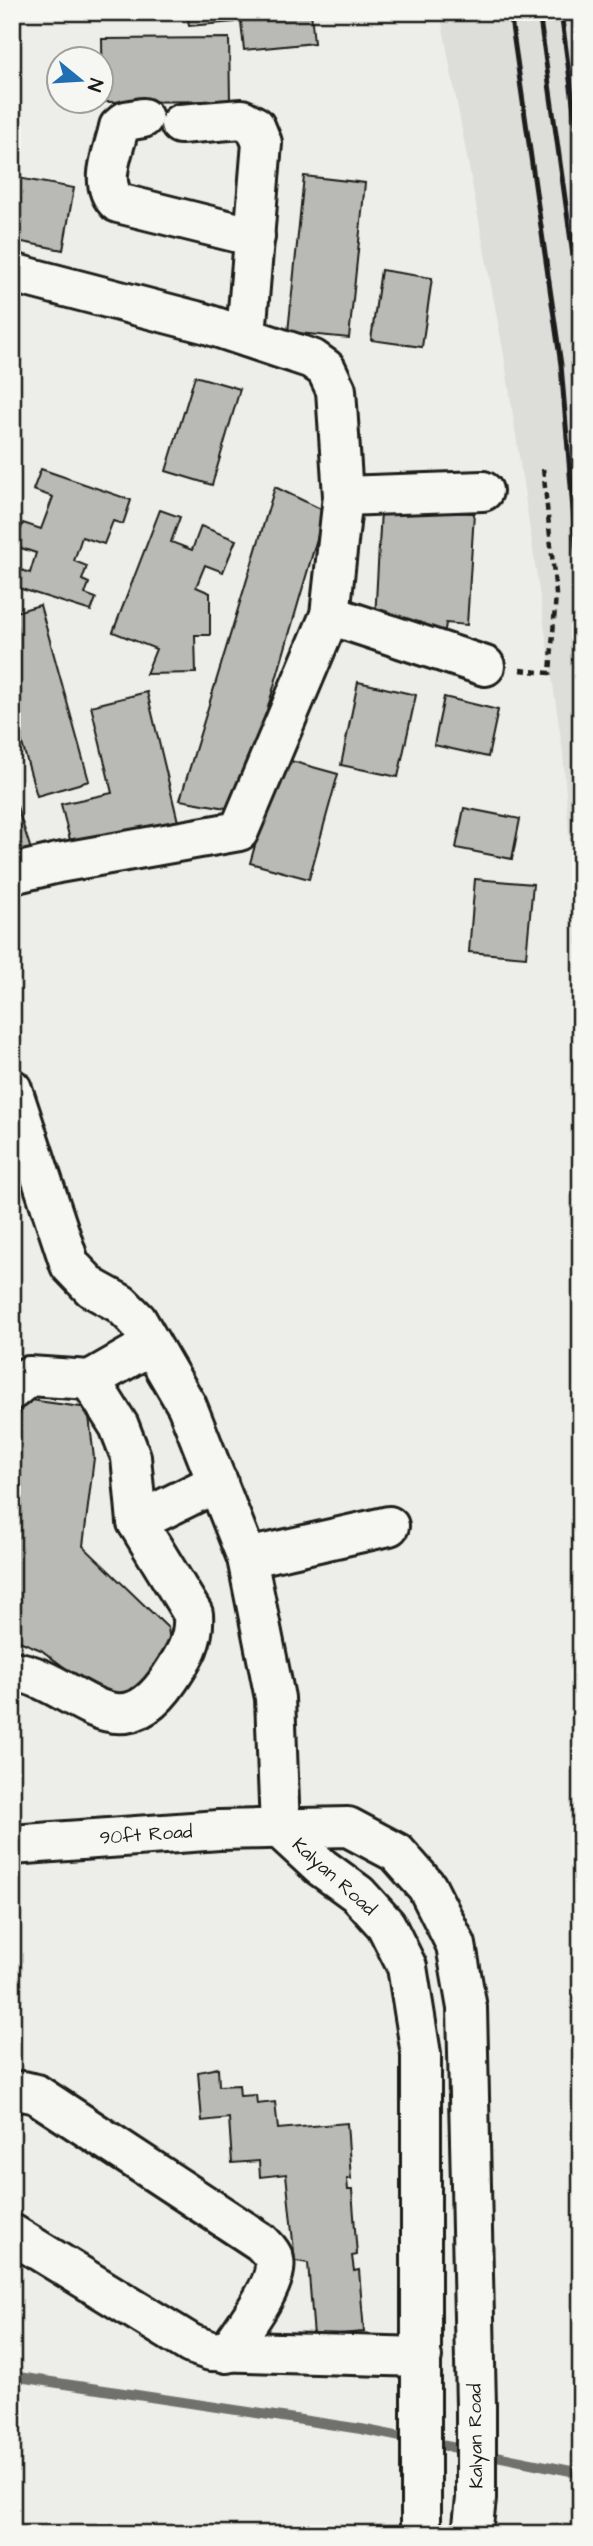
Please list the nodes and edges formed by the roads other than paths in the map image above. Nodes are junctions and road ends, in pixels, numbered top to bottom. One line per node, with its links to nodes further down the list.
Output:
1 (143, 118): 3 (street)
2 (180, 124): 3 (street)
3 (255, 237): 5 (street)
4 (12, 273): 5 (street)
5 (246, 335): 7 (street)
6 (484, 491): 7 (street)
7 (343, 496): 8 (street)
8 (330, 615): 9 (street); 10 (street)
9 (485, 666)
10 (12, 874)
11 (14, 1094): 12 (street)
12 (152, 1345): 13 (street); 15 (street)
13 (90, 1380): 14 (street); 16 (street)
14 (12, 1390)
15 (218, 1482): 16 (street); 18 (street)
16 (137, 1522): 19 (street)
17 (389, 1526): 18 (street)
18 (247, 1558): 20 (street)
19 (12, 1671)
20 (280, 1829): 21 (street, 90ft Road); 22 (street, Kalyan Road); 23 (street, Kalyan Road)
21 (12, 1845)
22 (456, 1945): 23 (street); 28 (street, Kalyan Road)
23 (407, 1967): 27 (street, Kalyan Road)
24 (12, 2093): 26 (street)
25 (12, 2234): 26 (street)
26 (227, 2353): 27 (street)
27 (422, 2374): 29 (street, Kalyan Road)
28 (474, 2516)
29 (421, 2526)

